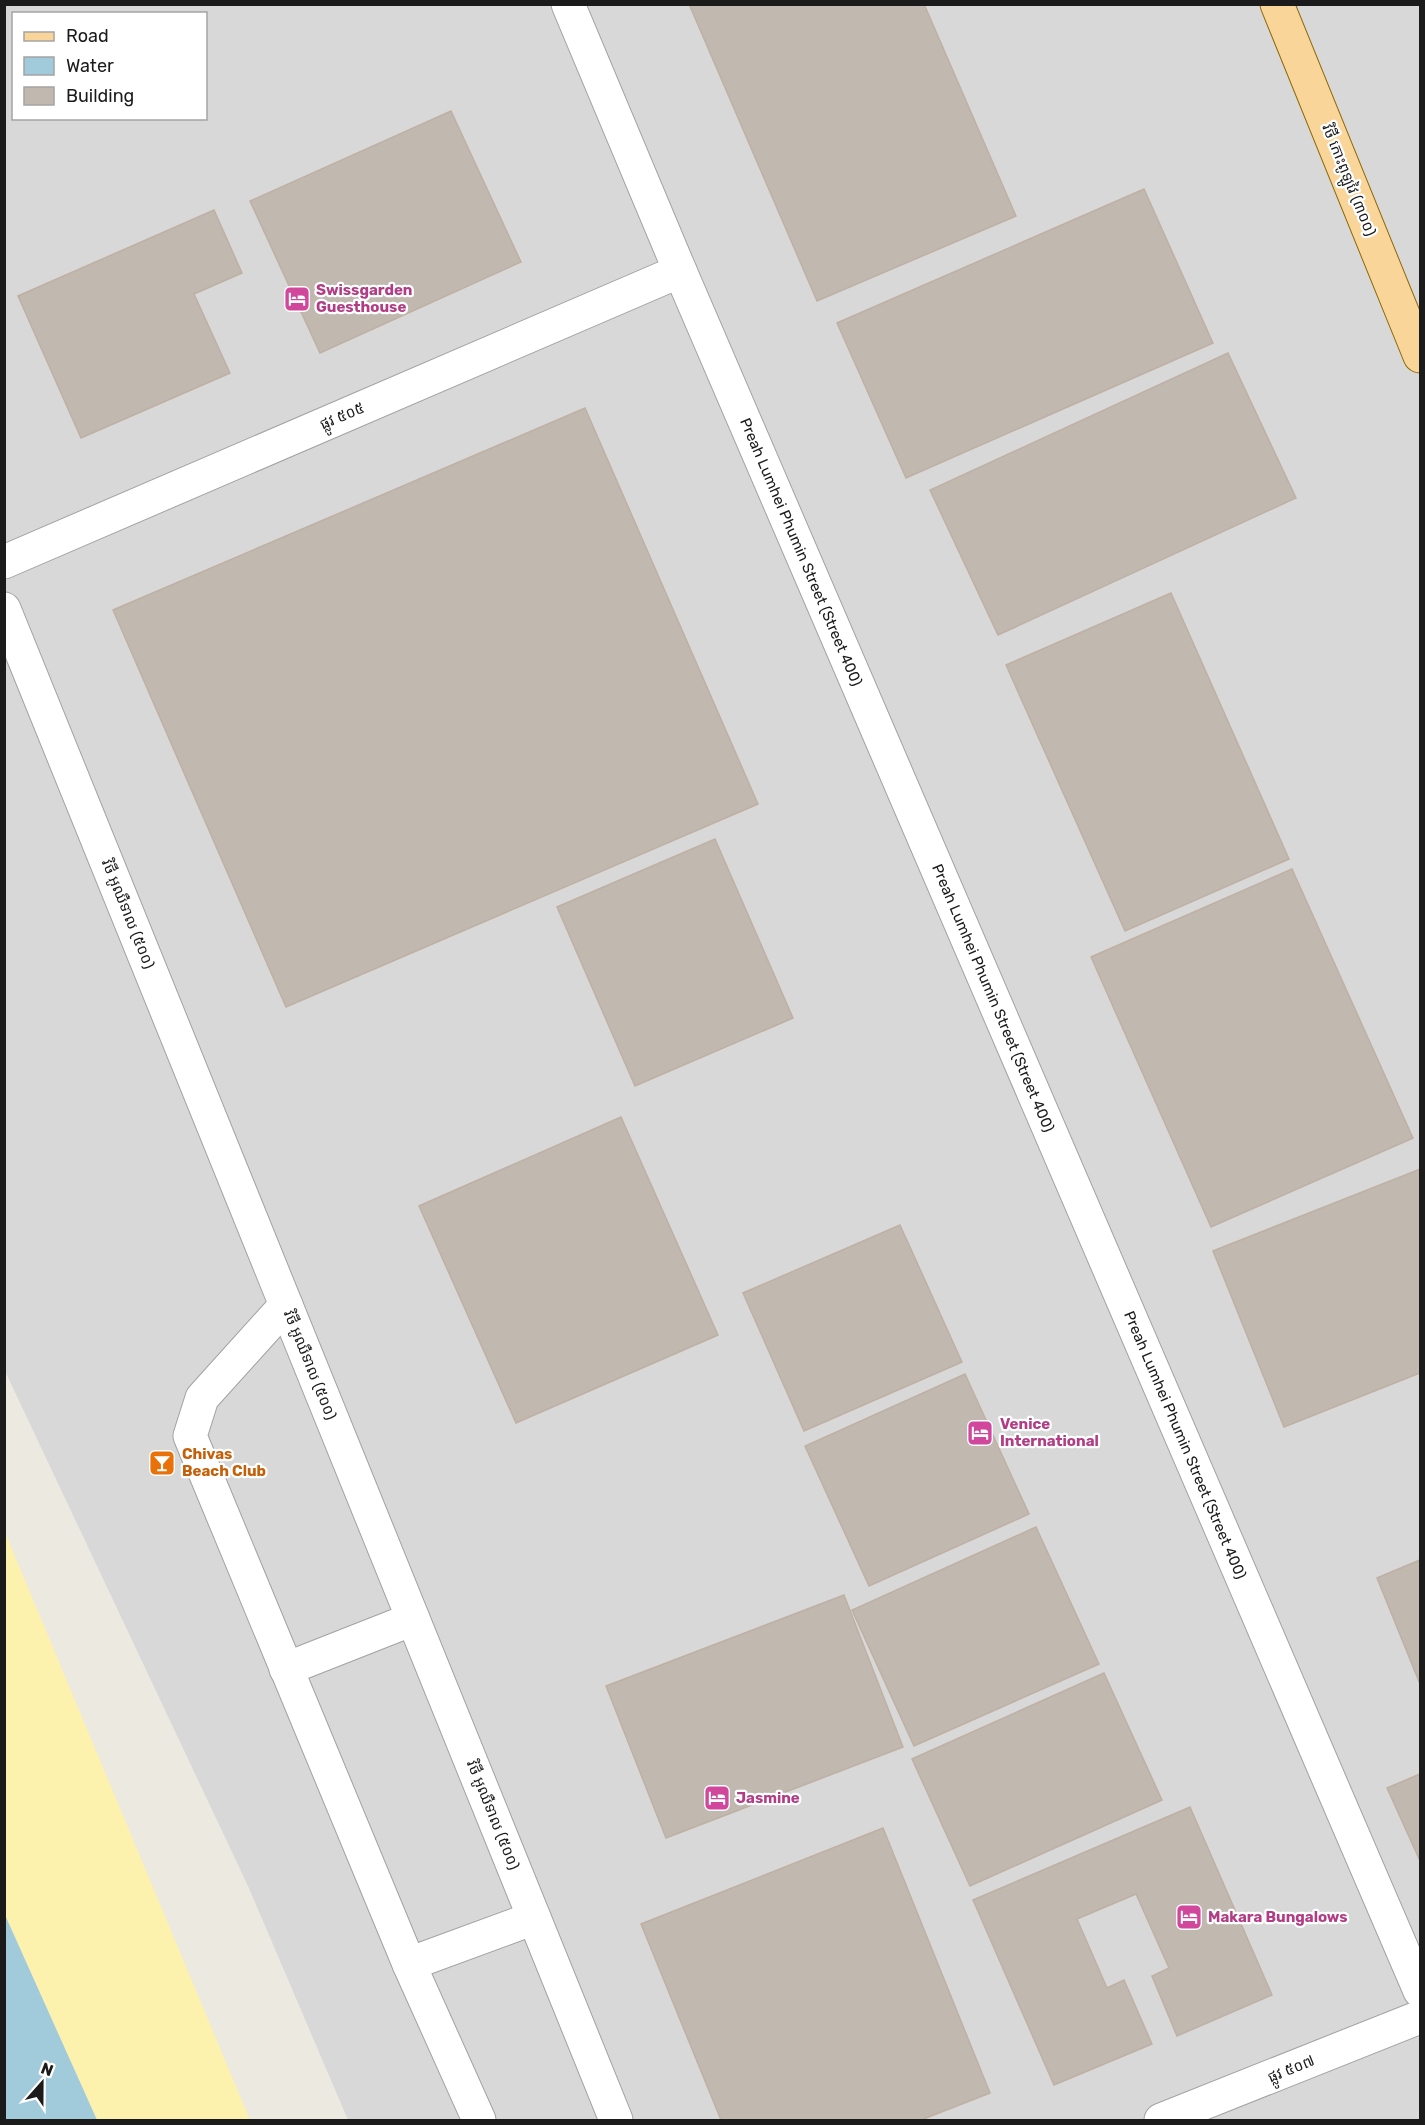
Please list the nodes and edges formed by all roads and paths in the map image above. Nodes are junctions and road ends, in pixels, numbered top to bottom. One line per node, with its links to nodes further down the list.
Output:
1 (568, 4): 3 (street, Preah Lumhei Phumin Street (Street 400))
2 (1277, 4): 4 (main road, វិថី កោះពូឡូវៃ (៣០០))
3 (680, 271): 5 (street, ផ្លូវ ៥០៥); 12 (street, Preah Lumhei Phumin Street (Street 400))
4 (1420, 356)
5 (4, 562)
6 (4, 609): 7 (street, វិថី អូឈឺទាល (៥០០))
7 (286, 1305): 8 (street, វិថី អូឈឺទាល (៥០០)); 9 (street)
8 (413, 1619): 9 (street); 10 (street, វិថី អូឈឺទាល (៥០០))
9 (286, 1670): 11 (street)
10 (534, 1918): 11 (street); 15 (street, វិថី អូឈឺទាល (៥០០))
11 (409, 1964): 14 (street)
12 (1420, 1992)
13 (1420, 2017): 16 (street, ផ្លូវ ៥០៧)
14 (478, 2121)
15 (616, 2121)
16 (1161, 2121)

